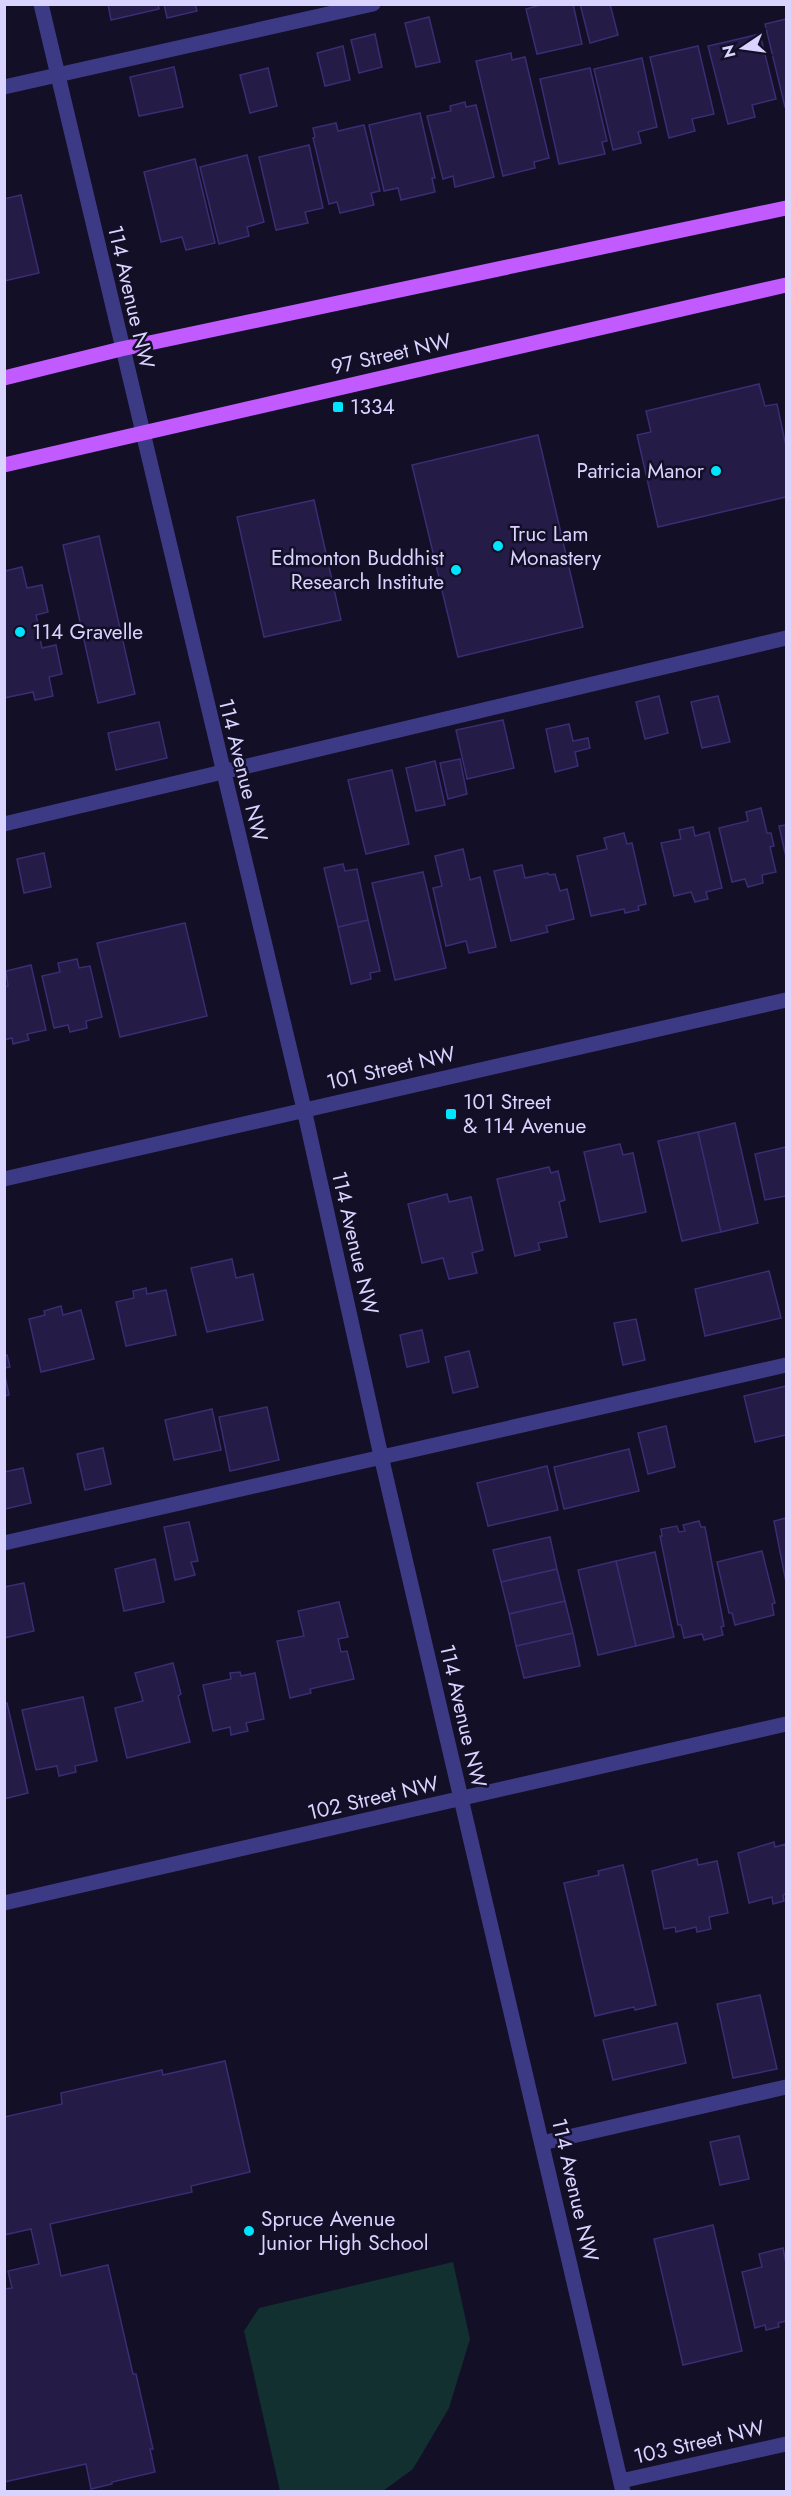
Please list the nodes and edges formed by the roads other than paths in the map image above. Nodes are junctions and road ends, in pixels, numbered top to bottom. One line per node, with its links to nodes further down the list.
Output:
1 (41, 4): 3 (street, 114 Avenue NW)
2 (373, 4): 3 (street)
3 (57, 75): 4 (street); 7 (street, 114 Avenue NW)
4 (4, 87)
5 (786, 208): 7 (main road)
6 (786, 285): 9 (main road, 97 Street NW)
7 (121, 349): 8 (main road); 9 (street, 114 Avenue NW)
8 (4, 378)
9 (141, 433): 10 (main road, 97 Street NW); 12 (street, 114 Avenue NW)
10 (4, 465)
11 (786, 638): 12 (street)
12 (222, 773): 13 (street); 15 (street, 114 Avenue NW)
13 (4, 824)
14 (786, 1000): 15 (street, 101 Street NW)
15 (303, 1109): 16 (street, 101 Street NW); 18 (street, 114 Avenue NW)
16 (4, 1179)
17 (786, 1365): 18 (street)
18 (381, 1456): 19 (street); 21 (street, 114 Avenue NW)
19 (4, 1543)
20 (786, 1724): 21 (street, 102 Street NW)
21 (462, 1799): 22 (street, 102 Street NW); 24 (street, 114 Avenue NW)
22 (4, 1903)
23 (786, 2087): 24 (street)
24 (542, 2143): 26 (street, 114 Avenue NW)
25 (786, 2444): 26 (street, 103 Street NW)
26 (622, 2486)

